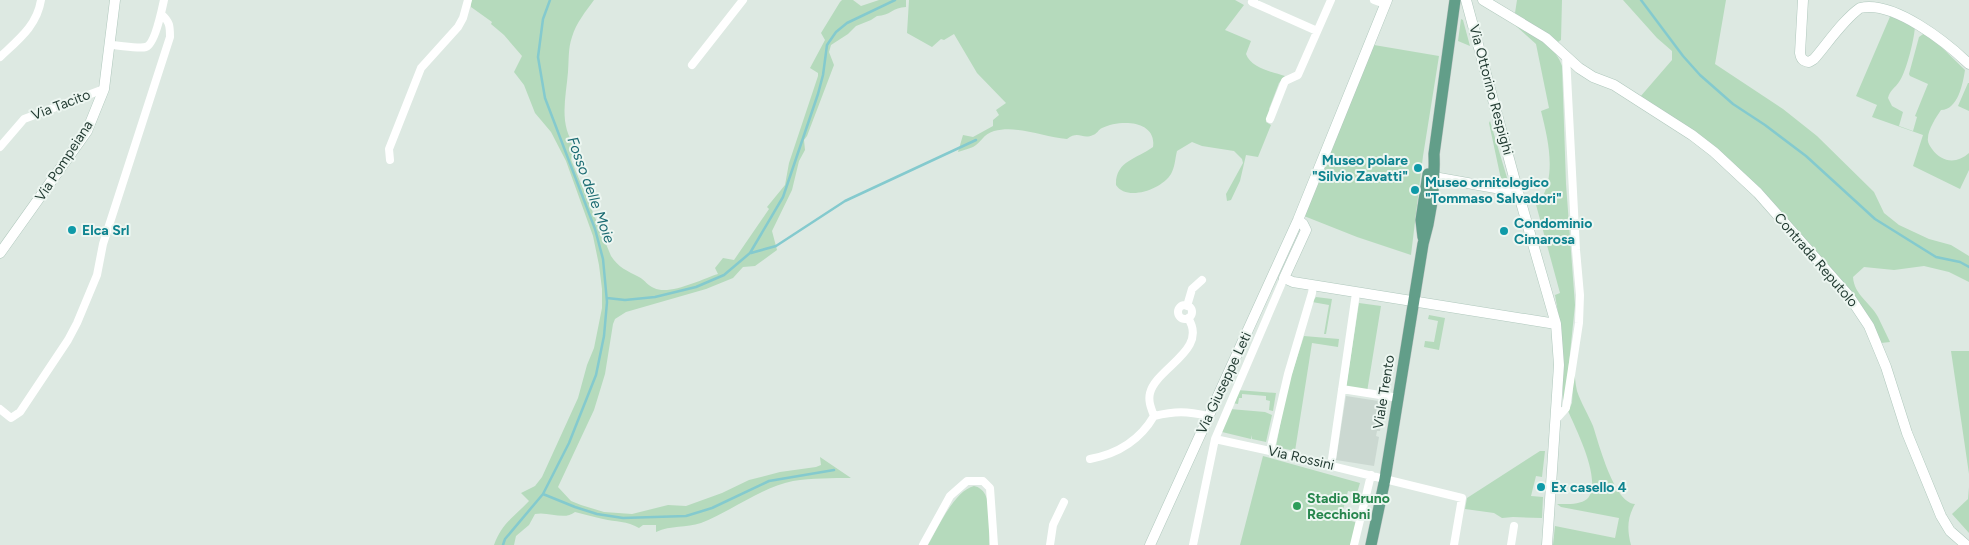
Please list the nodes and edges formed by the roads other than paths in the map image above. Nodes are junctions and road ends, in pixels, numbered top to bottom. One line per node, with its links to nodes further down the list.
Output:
1 (41, 0): 17 (street)
2 (115, 0): 15 (street, Via Pompeiana)
3 (164, 0): 13 (street)
4 (468, 0): 23 (street)
5 (743, 0): 19 (street)
6 (1254, 0): 14 (street)
7 (1330, 0): 14 (street)
8 (1374, 0): 12 (street)
9 (1458, 0): 24 (main road, Viale Trento); 25 (street, Via Ottorino Respighi)
10 (1483, 0): 16 (street, Contrada Reputolo)
11 (1803, 0): 18 (street)
12 (1386, 2): 26 (street, Via Giuseppe Leti)
13 (161, 14): 15 (street); 36 (street)
14 (1317, 31): 21 (street)
15 (110, 45): 20 (street, Via Pompeiana)
16 (1566, 56): 39 (street); 58 (street, Contrada Reputolo)
17 (0, 58)
18 (1969, 64)
19 (692, 65)
20 (104, 89): 22 (street, Via Tacito); 27 (street, Via Pompeiana)
21 (1270, 119)
22 (0, 148)
23 (390, 160)
24 (1431, 177): 25 (street); 32 (main road, Viale Trento)
25 (1518, 192): 33 (street, Via Ottorino Respighi)
26 (1298, 220): 28 (street); 38 (street, Via Giuseppe Leti)
27 (0, 253)
28 (1284, 278): 30 (street); 40 (street)
29 (1202, 280): 37 (street)
30 (1313, 286): 31 (street); 41 (street)
31 (1356, 293): 32 (street); 34 (street)
32 (1414, 302): 33 (street); 35 (main road, Viale Trento)
33 (1556, 324): 39 (street, Via Ottorino Respighi)
34 (1342, 389): 35 (street); 43 (street)
35 (1398, 398): 45 (main road, Viale Trento)
36 (0, 409)
37 (1154, 416): 38 (street); 42 (street)
38 (1208, 416): 51 (street, Via Giuseppe Leti)
39 (1557, 418): 57 (street, Via Ottorino Respighi)
40 (1215, 439): 41 (street, Via Rossini); 52 (street)
41 (1270, 451): 43 (street, Via Rossini)
42 (1090, 460)
43 (1331, 466): 44 (street, Via Rossini)
44 (1371, 475): 45 (street, Via Rossini); 53 (street)
45 (1386, 479): 54 (main road, Viale Trento); 55 (street, Via Rossini)
46 (1064, 502): 50 (street)
47 (1514, 526): 56 (street)
48 (922, 545): 49 (street)
49 (994, 545)
50 (1050, 545)
51 (1150, 545)
52 (1193, 545)
53 (1354, 545)
54 (1371, 545)
55 (1454, 545)
56 (1511, 545)
57 (1548, 545)
58 (1966, 545)

